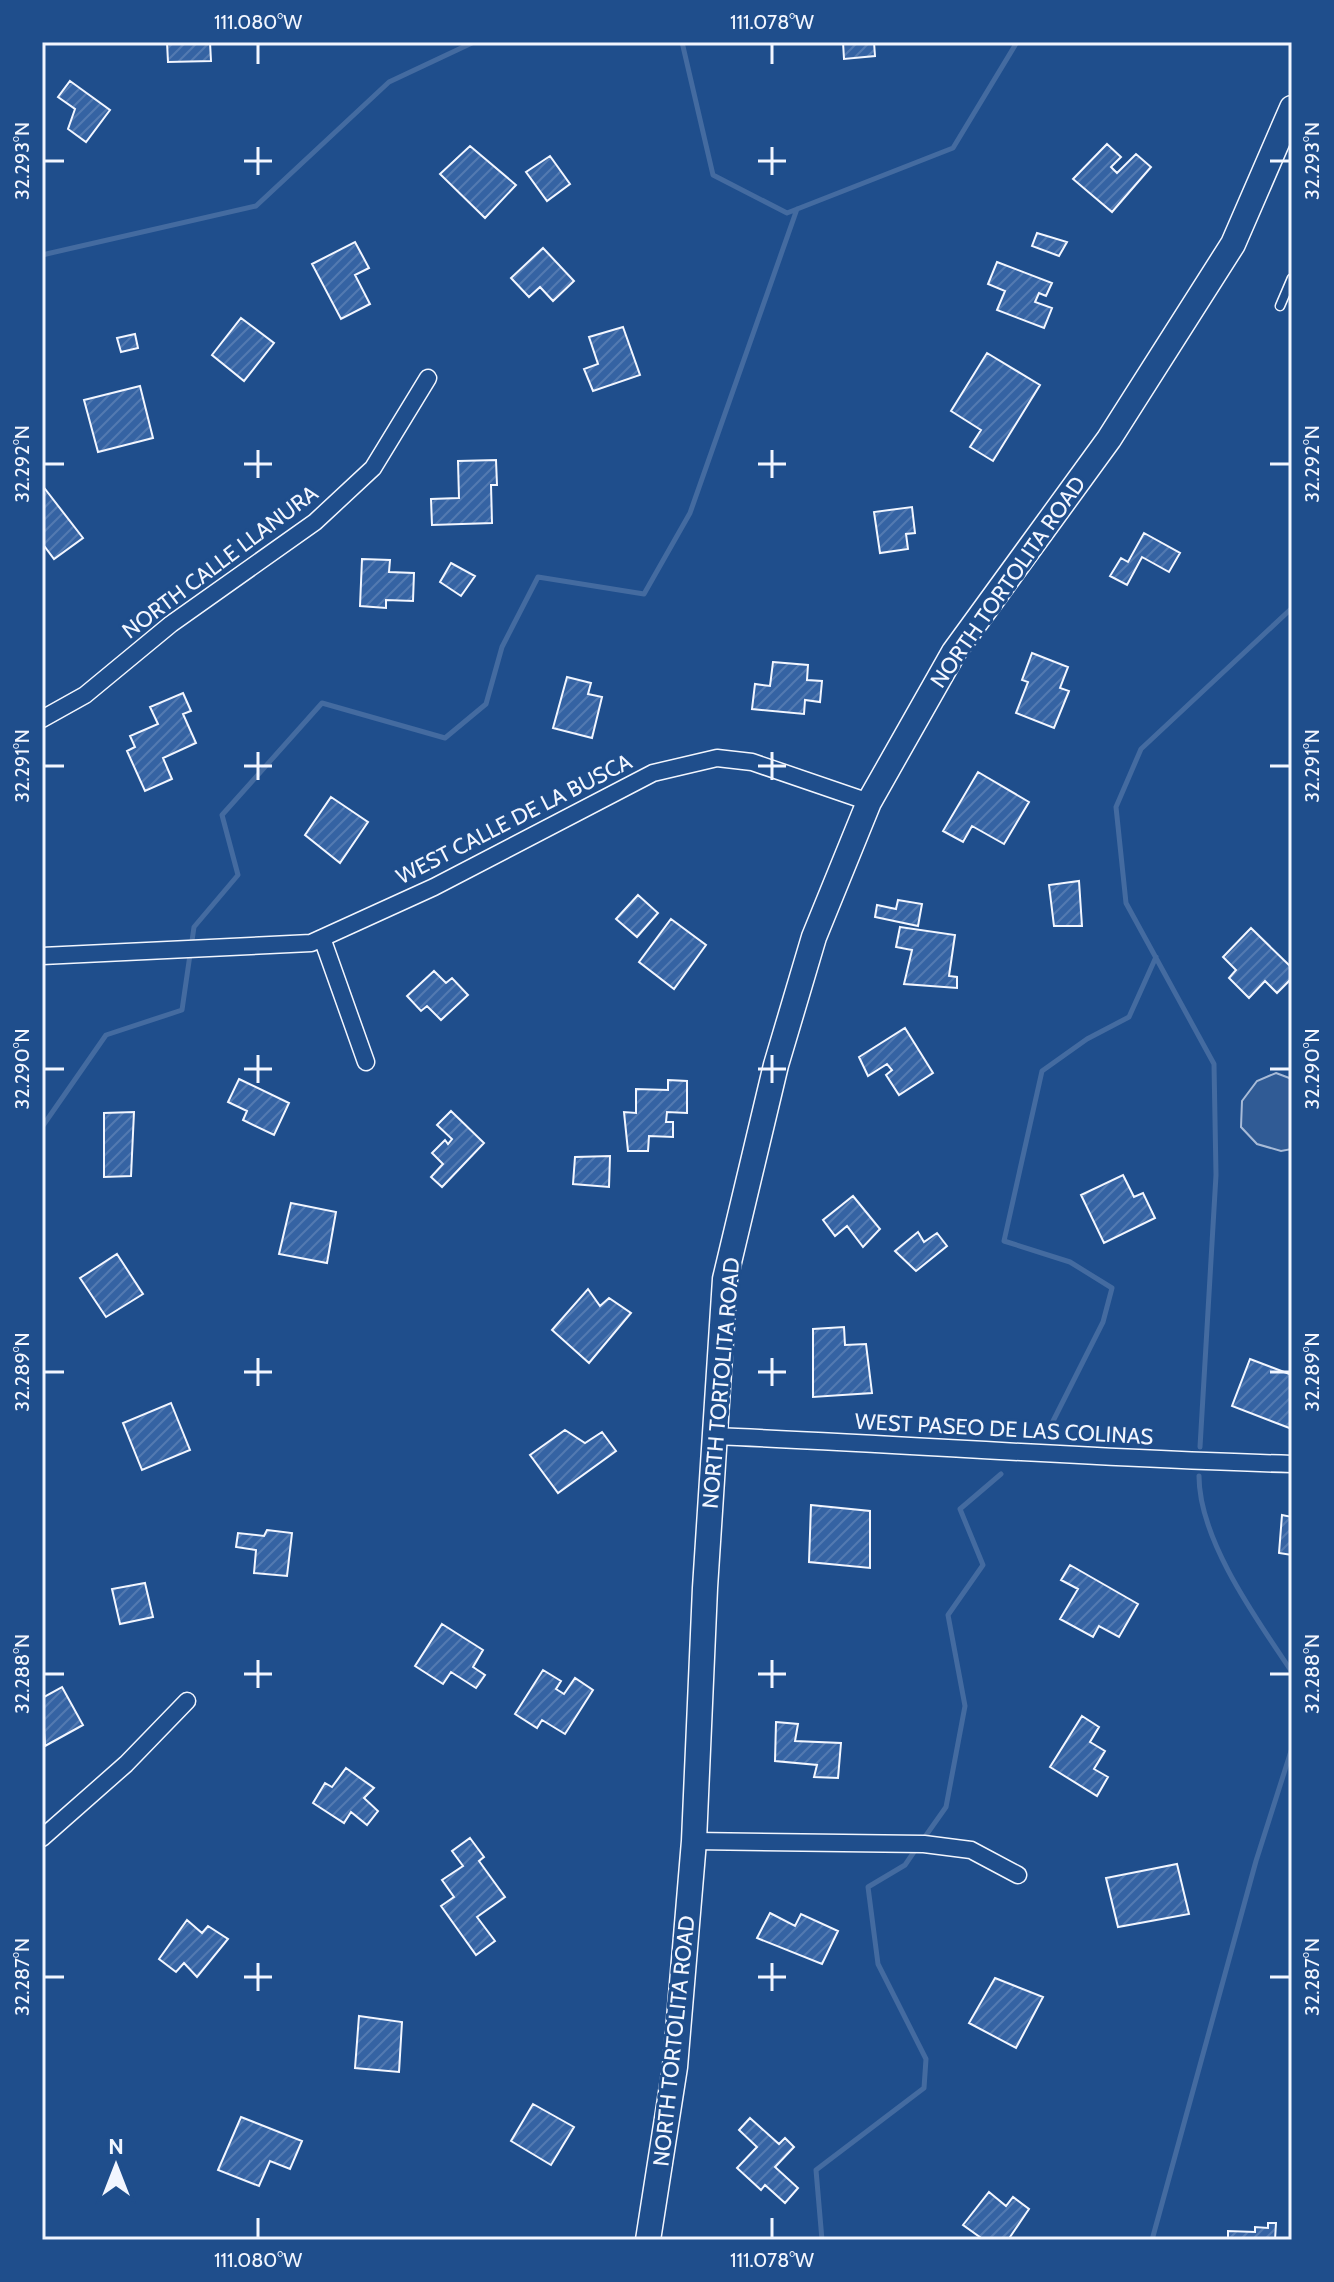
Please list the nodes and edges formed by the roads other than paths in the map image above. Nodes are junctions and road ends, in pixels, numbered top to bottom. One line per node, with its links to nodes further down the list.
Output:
1 (1290, 120): 6 (street, NORTH TORTOLITA ROAD)
2 (1292, 278): 3 (lane)
3 (1280, 306)
4 (428, 378): 5 (street, NORTH CALLE LLANURA)
5 (42, 719)
6 (869, 802): 7 (street, WEST CALLE DE LA BUSCA); 10 (street, NORTH TORTOLITA ROAD)
7 (322, 938): 8 (street, WEST CALLE DE LA BUSCA); 9 (street)
8 (42, 956)
9 (366, 1062)
10 (714, 1436): 11 (street, WEST PASEO DE LAS COLINAS); 14 (street, NORTH TORTOLITA ROAD)
11 (1292, 1464)
12 (187, 1701): 13 (street)
13 (42, 1838)
14 (694, 1841): 15 (street); 16 (street, NORTH TORTOLITA ROAD)
15 (1018, 1875)
16 (648, 2240)

